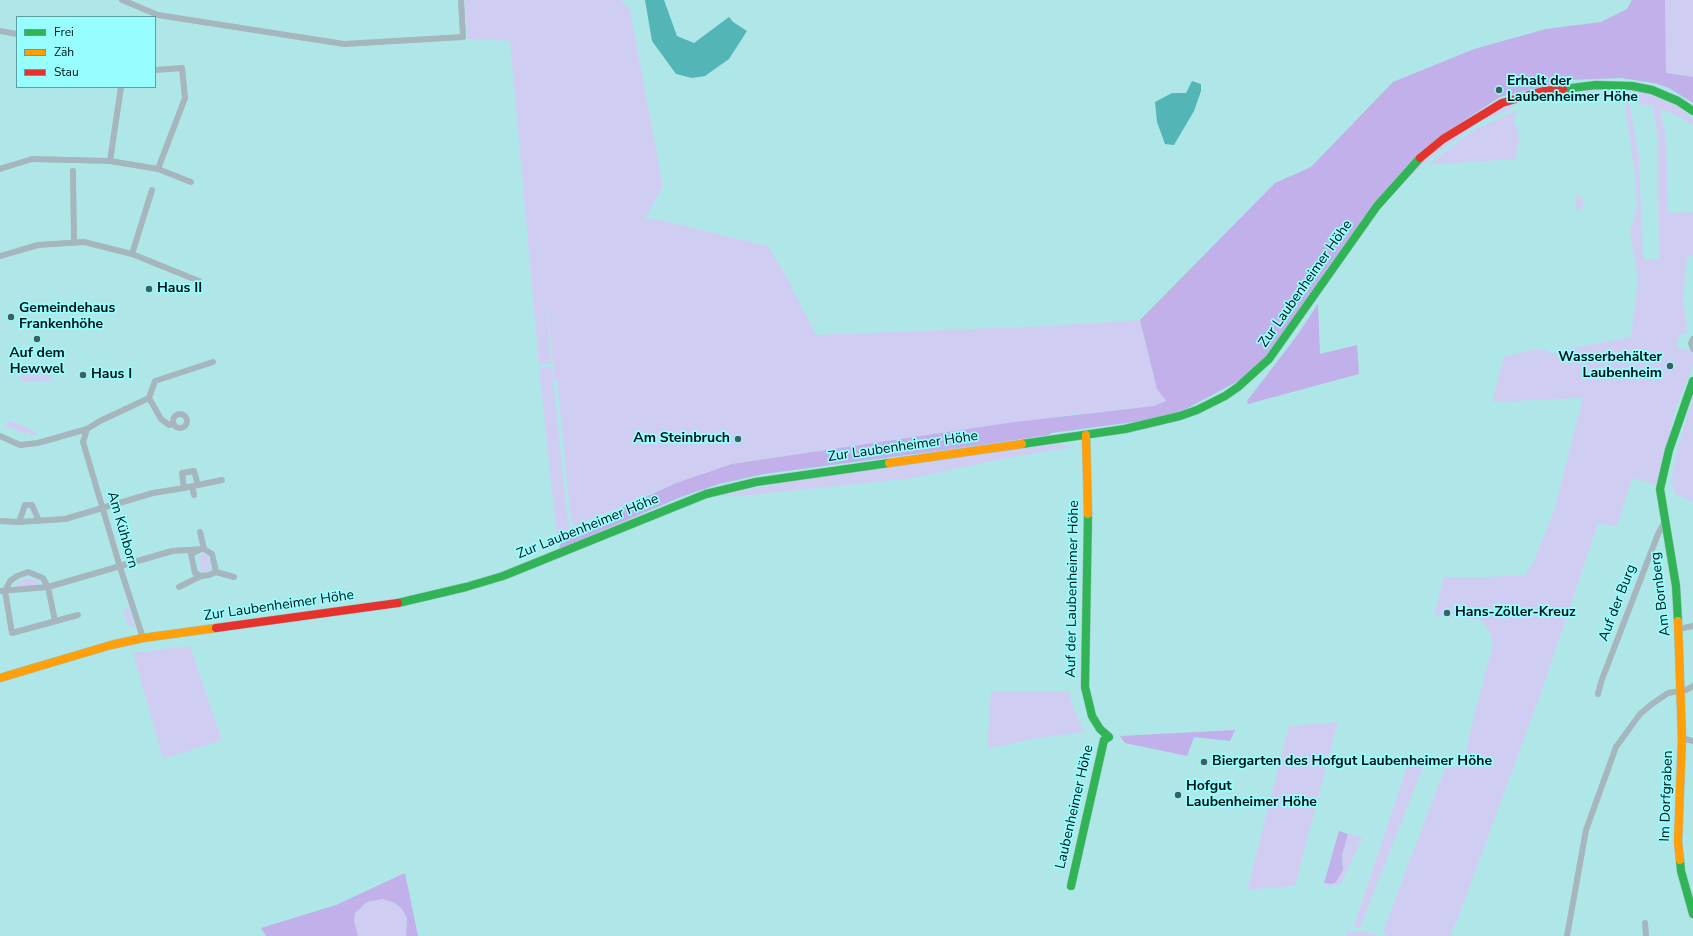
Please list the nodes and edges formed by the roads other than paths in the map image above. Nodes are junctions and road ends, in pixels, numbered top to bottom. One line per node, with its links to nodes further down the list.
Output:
1 (122, 0): 2 (street)
2 (461, 0)
3 (0, 31): 4 (street)
4 (16, 34)
5 (156, 70): 10 (street)
6 (121, 88): 8 (street)
7 (1693, 111): 25 (street, Zur Laubenheimer Höhe)
8 (110, 161): 9 (street); 10 (street)
9 (0, 169)
10 (158, 170): 12 (street)
11 (73, 171): 14 (street)
12 (191, 182)
13 (152, 190): 15 (street)
14 (74, 243): 15 (street); 16 (street)
15 (132, 254): 17 (street)
16 (0, 256)
17 (199, 281)
18 (1693, 339): 19 (street)
19 (1693, 349)
20 (213, 362): 22 (street)
21 (1693, 381): 35 (street, Am Bornberg)
22 (149, 398): 23 (street); 24 (street)
23 (174, 424)
24 (87, 429): 26 (street); 31 (street, Am Kühborn)
25 (1086, 435): 49 (street, Zur Laubenheimer Höhe); 54 (street, Auf der Laubenheimer Höhe)
26 (0, 436)
27 (222, 480): 28 (street)
28 (195, 485): 29 (street); 29 (street); 30 (street)
29 (184, 488): 31 (street)
30 (194, 496)
31 (103, 508): 33 (street); 38 (street, Am Kühborn)
32 (0, 521): 34 (street)
33 (38, 521): 34 (street); 34 (street)
34 (19, 522)
35 (1665, 524): 48 (street, Am Bornberg); 53 (street, Auf der Burg)
36 (200, 532): 37 (street)
37 (202, 549): 38 (street); 39 (street); 40 (street)
38 (120, 567): 42 (street); 49 (street, Am Kühborn)
39 (216, 572): 40 (street); 41 (street)
40 (201, 576): 43 (street)
41 (234, 577)
42 (48, 587): 44 (street); 44 (street); 46 (street)
43 (179, 587)
44 (2, 591): 46 (street)
45 (78, 615): 46 (street)
46 (55, 621)
47 (1693, 626): 48 (street)
48 (1679, 629): 52 (street, Am Bornberg)
49 (143, 638): 50 (street, Zur Laubenheimer Höhe)
50 (0, 678)
51 (1693, 686): 52 (street)
52 (1681, 690): 55 (street, Im Dorfgraben); 60 (street)
53 (1598, 694)
54 (1109, 737): 57 (street, Laubenheimer Höhe)
55 (1682, 738): 56 (street); 58 (street, Im Dorfgraben)
56 (1693, 741)
57 (1071, 886)
58 (1693, 914)
59 (1645, 922): 61 (street)
60 (1567, 936)
61 (1646, 936)

